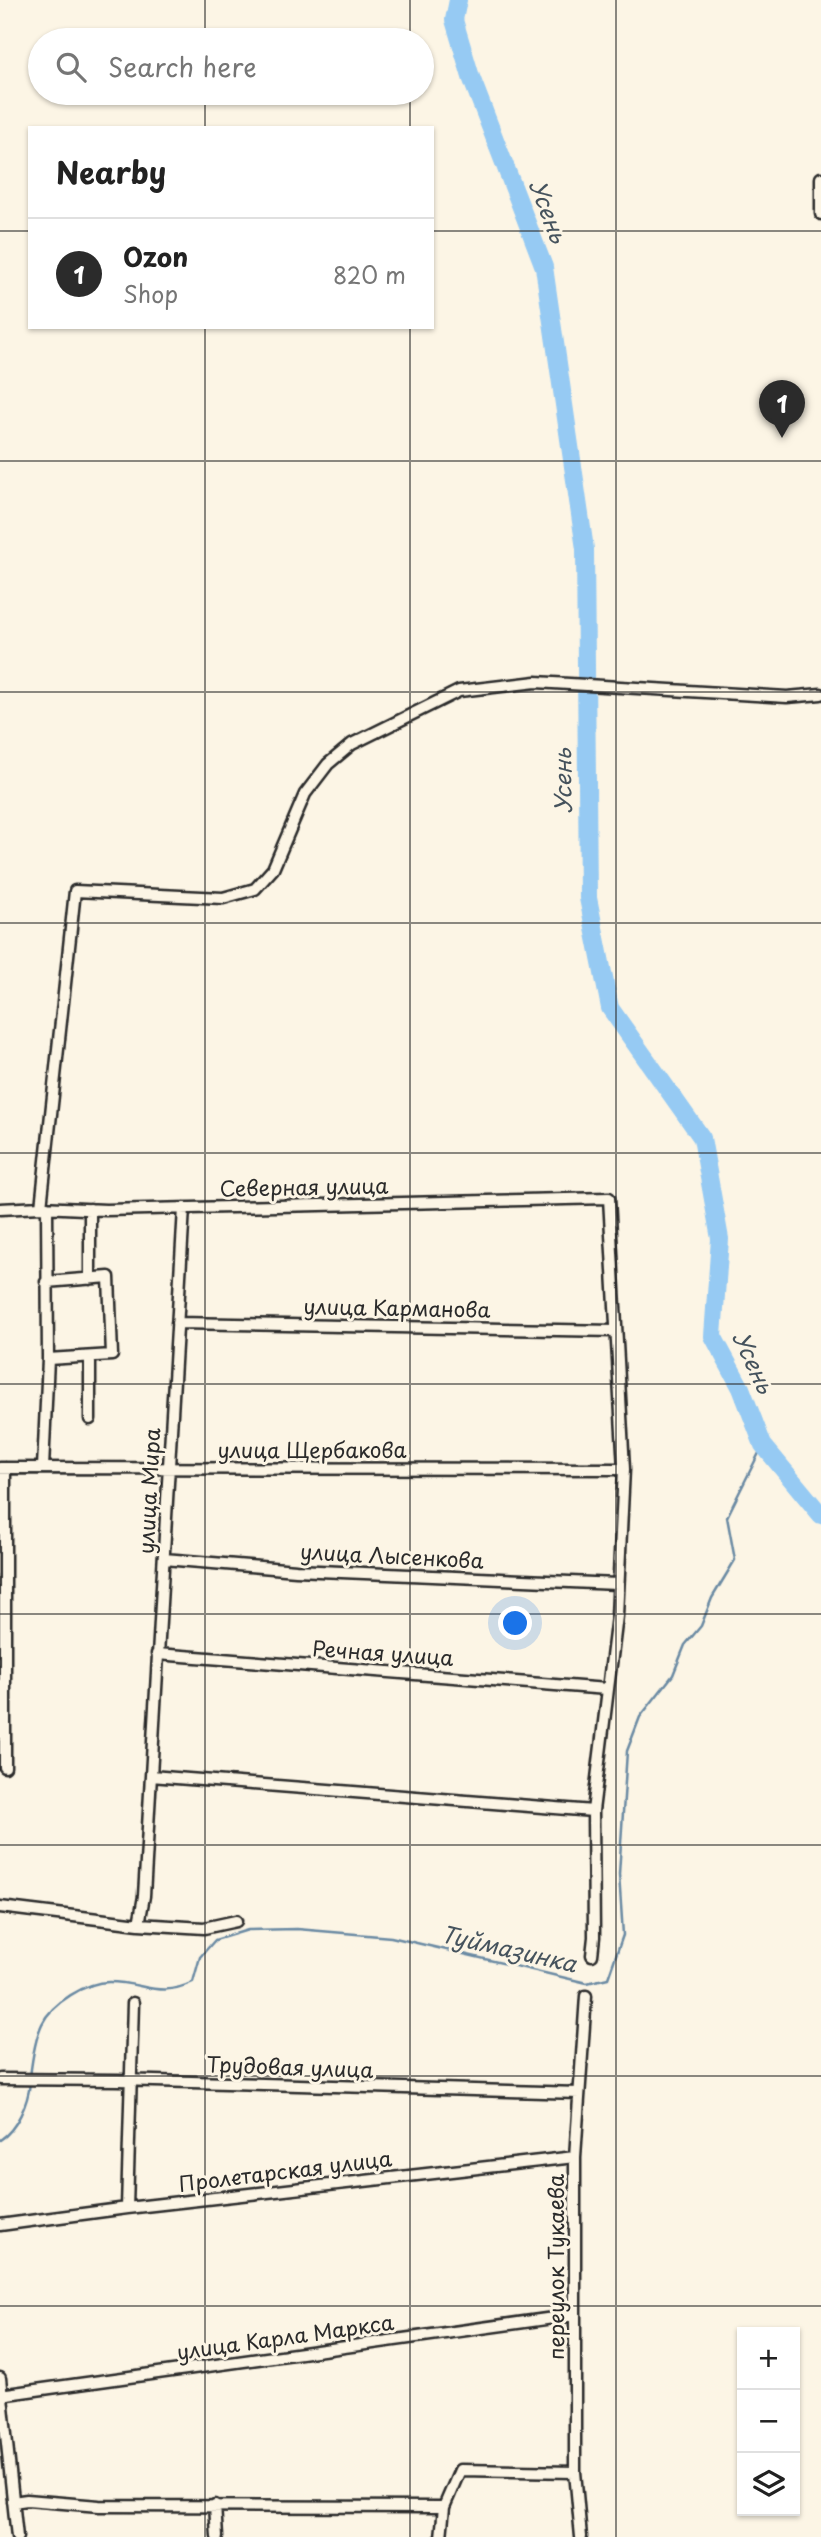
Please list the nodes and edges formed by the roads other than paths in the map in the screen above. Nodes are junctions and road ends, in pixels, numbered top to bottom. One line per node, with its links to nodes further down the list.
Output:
1 (821, 178): 2 (street)
2 (821, 214)
3 (821, 694): 4 (street)
4 (44, 1207): 6 (street, Северная улица); 7 (street, Северная улица); 9 (street)
5 (184, 1208): 7 (street, Северная улица); 10 (street, улица Мира); 11 (street, Северная улица)
6 (0, 1209)
7 (90, 1209): 8 (street)
8 (90, 1279): 9 (street); 12 (street)
9 (46, 1282): 13 (street)
10 (177, 1322): 11 (street, улица Карманова); 17 (street, улица Мира)
11 (616, 1331): 18 (street)
12 (90, 1357): 13 (street); 14 (street)
13 (48, 1359): 16 (street)
14 (90, 1419)
15 (2, 1468): 16 (street, улица Щербакова); 23 (street)
16 (43, 1468): 17 (street, улица Щербакова)
17 (167, 1468): 18 (street, улица Щербакова); 19 (street, улица Мира)
18 (624, 1469): 20 (street)
19 (164, 1559): 20 (street, улица Лысенкова); 21 (street, улица Мира)
20 (617, 1584): 22 (street)
21 (157, 1654): 22 (street, Речная улица); 24 (street, улица Мира)
22 (607, 1689): 25 (street)
23 (5, 1767)
24 (150, 1776): 25 (street); 28 (street, улица Мира)
25 (593, 1811): 29 (street)
26 (0, 1907): 28 (street)
27 (236, 1921): 28 (street)
28 (139, 1924)
29 (592, 1955)
30 (586, 1996): 34 (street, переулок Тукаева)
31 (133, 2003): 33 (street)
32 (0, 2079): 33 (street, Трудовая улица)
33 (131, 2080): 34 (street, Трудовая улица); 36 (street)
34 (579, 2093): 35 (street, переулок Тукаева)
35 (575, 2157): 36 (street, Пролетарская улица); 38 (street, переулок Тукаева)
36 (127, 2208): 37 (street, Пролетарская улица)
37 (0, 2225)
38 (575, 2315): 40 (street, улица Карла Маркса); 41 (street, переулок Тукаева)
39 (0, 2378): 40 (street)
40 (1, 2395): 42 (street)
41 (575, 2472): 44 (street); 48 (street, переулок Тукаева)
42 (13, 2502): 43 (street); 45 (street)
43 (215, 2505): 44 (street); 46 (street)
44 (444, 2507): 47 (street)
45 (18, 2537)
46 (217, 2537)
47 (442, 2537)
48 (581, 2537)

